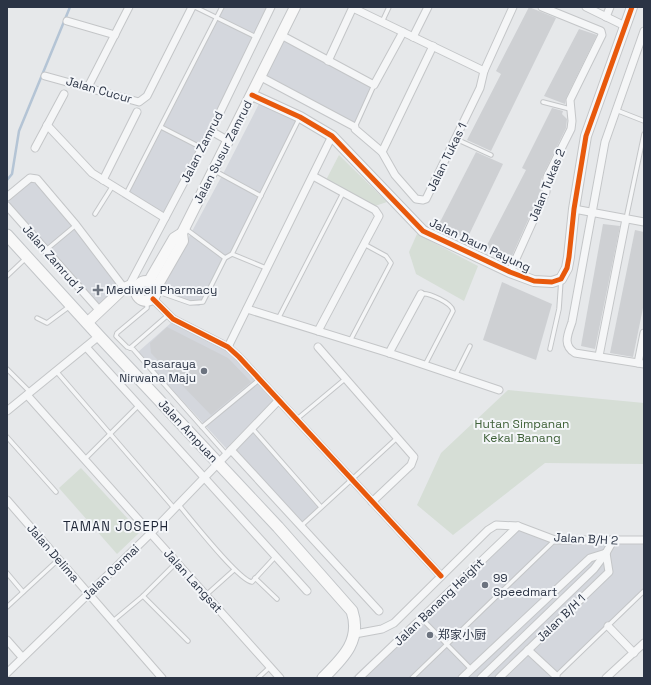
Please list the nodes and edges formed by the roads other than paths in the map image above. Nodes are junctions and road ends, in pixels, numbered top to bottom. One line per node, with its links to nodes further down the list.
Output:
1 (128, 7): 22 (street)
2 (192, 7): 32 (street, Jalan Cucur)
3 (195, 7): 16 (lane)
4 (222, 7): 16 (lane)
5 (271, 7): 24 (street, Jalan Zamrud)
6 (295, 7): 23 (street, Jalan Susur Zamrud)
7 (353, 7): 18 (street); 27 (street)
8 (389, 7): 18 (lane)
9 (428, 7): 25 (street)
10 (513, 7): 28 (street, Jalan Tukas 1)
11 (542, 7): 36 (street, Jalan Tukas 2)
12 (586, 7): 15 (street)
13 (610, 7): 15 (street)
14 (632, 7): 19 (street)
15 (606, 17): 19 (street)
16 (217, 18): 24 (lane); 42 (lane)
17 (67, 21): 22 (street)
18 (382, 22): 21 (street)
19 (625, 26): 62 (street)
20 (644, 31): 37 (street)
21 (403, 32): 25 (street); 31 (street)
22 (115, 35): 32 (street)
23 (281, 35): 27 (street); 30 (street, Jalan Susur Zamrud)
24 (256, 37): 44 (street, Jalan Zamrud)
25 (413, 37): 26 (street)
26 (433, 46): 28 (street); 51 (street)
27 (328, 60): 31 (street)
28 (484, 71): 47 (street, Jalan Tukas 1)
29 (45, 76): 32 (street, Jalan Cucur)
30 (261, 77): 34 (street, Jalan Susur Zamrud); 43 (street, Jalan Tukas 1)
31 (374, 85): 43 (lane)
32 (88, 88)
33 (64, 94): 41 (street)
34 (252, 95): 39 (street, Jalan Daun Payung); 48 (street, Jalan Susur Zamrud)
35 (543, 102): 36 (lane)
36 (570, 109): 77 (street, Jalan Tukas 2)
37 (615, 110): 40 (lane); 63 (street)
38 (137, 112): 55 (street)
39 (300, 117): 46 (street, Jalan Daun Payung); 59 (lane)
40 (644, 121)
41 (47, 125): 49 (street); 55 (street)
42 (161, 127): 50 (lane); 58 (lane)
43 (355, 127): 51 (street, Jalan Tukas 1)
44 (211, 131): 48 (street); 50 (street, Jalan Zamrud)
45 (644, 134): 66 (lane)
46 (332, 136): 54 (street); 77 (street, Jalan Daun Payung)
47 (456, 139): 51 (street, Jalan Tukas 1); 52 (lane)
48 (229, 141): 53 (street, Jalan Susur Zamrud)
49 (35, 148)
50 (202, 148): 65 (street, Jalan Zamrud)
51 (382, 152)
52 (491, 155)
53 (214, 171): 59 (lane); 69 (street, Jalan Susur Zamrud)
54 (313, 176): 57 (street); 76 (street)
55 (103, 180): 56 (street)
56 (112, 187): 58 (street); 64 (lane)
57 (344, 193): 71 (street); 88 (lane)
58 (126, 195): 65 (street)
59 (261, 196): 73 (lane)
60 (7, 197): 68 (street)
61 (7, 206): 72 (street, Jalan Zamrud 1)
62 (574, 209): 63 (street); 79 (street)
63 (592, 212): 66 (street); 101 (street)
64 (95, 214)
65 (165, 218): 80 (street, Jalan Zamrud)
66 (626, 219): 67 (street); 101 (street)
67 (644, 222)
68 (76, 225): 72 (lane); 80 (street)
69 (184, 230): 75 (lane); 81 (street, Jalan Susur Zamrud)
70 (7, 235): 74 (main road, Jalan Ampuan)
71 (364, 244): 90 (street); 93 (lane)
72 (46, 250): 85 (street, Jalan Zamrud 1)
73 (232, 254): 75 (lane); 76 (lane)
74 (28, 257): 78 (lane); 83 (main road, Jalan Ampuan)
75 (225, 258): 81 (lane)
76 (267, 269): 84 (street)
77 (510, 272): 79 (street, Jalan Daun Payung)
78 (7, 276)
79 (562, 279): 99 (lane)
80 (130, 287): 81 (street); 81 (street); 85 (street, Jalan Zamrud)
81 (152, 292): 86 (street); 97 (lane)
82 (421, 294): 100 (street); 103 (lane)
83 (71, 305): 87 (lane); 89 (main road, Jalan Ampuan)
84 (247, 309): 88 (street); 96 (street)
85 (100, 311): 89 (street, Jalan Zamrud)
86 (168, 315): 96 (street); 97 (lane)
87 (37, 318)
88 (278, 319): 90 (street)
89 (87, 323): 92 (main road, Jalan Ampuan)
90 (318, 331): 93 (street)
91 (644, 333): 102 (street)
92 (99, 336): 95 (street); 120 (main road, Jalan Ampuan)
93 (350, 341): 100 (street)
94 (470, 346): 106 (lane)
95 (86, 347): 105 (street); 112 (street)
96 (228, 347): 107 (street)
97 (130, 348): 115 (lane)
98 (318, 348): 108 (street)
99 (550, 349)
100 (389, 353): 103 (street)
101 (599, 356): 102 (street)
102 (641, 363)
103 (425, 365): 106 (street)
104 (7, 370): 110 (lane)
105 (56, 371): 110 (street); 117 (lane)
106 (455, 376): 109 (street)
107 (261, 379): 111 (street); 115 (lane)
108 (345, 379): 114 (lane); 119 (street)
109 (499, 390)
110 (29, 393): 113 (street); 121 (street, Jalan Langsat)
111 (279, 400): 114 (street); 116 (street, Jalan Cermai)
112 (138, 405): 117 (lane); 122 (street)
113 (7, 411)
114 (297, 419): 123 (street)
115 (202, 427): 120 (lane)
116 (252, 428): 120 (street, Jalan Cermai); 128 (lane)
117 (110, 434): 121 (lane); 127 (lane)
118 (7, 437): 124 (lane)
119 (397, 438): 123 (lane); 126 (street)
120 (225, 456): 122 (street, Jalan Cermai); 129 (street); 155 (main road, Jalan Ampuan)
121 (85, 459): 131 (street, Jalan Langsat)
122 (204, 477): 127 (street, Jalan Cermai); 136 (street)
123 (352, 480): 126 (street); 128 (lane)
124 (56, 492)
125 (7, 500): 137 (street, Jalan Delima)
126 (372, 502): 141 (street)
127 (176, 506): 131 (street, Jalan Cermai); 139 (lane)
128 (321, 507): 129 (lane)
129 (301, 526): 151 (street)
130 (518, 526): 133 (street, Jalan B/H 2); 141 (street, Jalan B/H 2); 152 (street, Jalan Banang Height)
131 (150, 534): 138 (street, Jalan Langsat); 146 (street, Jalan Cermai)
132 (614, 539): 133 (street, Jalan B/H 2); 134 (street, Jalan B/H 2); 135 (street)
133 (555, 540): 159 (lane)
134 (644, 540)
135 (606, 553): 160 (street, Jalan B/H 1); 164 (street); 166 (street)
136 (276, 556): 142 (lane); 143 (street)
137 (59, 559): 145 (lane); 146 (street, Jalan Delima)
138 (177, 562): 147 (street, Jalan Langsat); 148 (lane)
139 (234, 570): 142 (lane); 147 (lane)
140 (7, 573): 145 (lane)
141 (441, 576): 155 (street, Jalan B/H 2)
142 (255, 578): 149 (lane)
143 (307, 591)
144 (644, 591): 154 (lane)
145 (23, 592): 150 (lane)
146 (89, 594): 153 (street, Jalan Delima); 162 (street, Jalan Cermai)
147 (206, 595): 163 (street, Jalan Langsat)
148 (143, 596): 153 (lane); 157 (lane)
149 (277, 599)
150 (7, 607)
151 (379, 611)
152 (422, 619): 159 (lane); 172 (street, Jalan Banang Height)
153 (113, 622): 168 (street, Jalan Delima)
154 (608, 626): 161 (street); 167 (lane)
155 (355, 634): 171 (main road)
156 (7, 640): 162 (street)
157 (188, 641)
158 (644, 643): 161 (street)
159 (448, 644): 164 (lane); 173 (lane)
160 (528, 650): 167 (street); 175 (street, Jalan B/H 1)
161 (634, 652): 176 (street)
162 (22, 657): 165 (street, Jalan Cermai)
163 (270, 666): 169 (lane); 170 (street, Jalan Langsat)
164 (472, 668): 166 (street); 174 (street)
165 (7, 672)
166 (481, 677)
167 (555, 677)
168 (162, 678)
169 (258, 678)
170 (280, 678)
171 (323, 678)
172 (359, 678)
173 (412, 678)
174 (462, 678)
175 (499, 678)
176 (606, 678)

